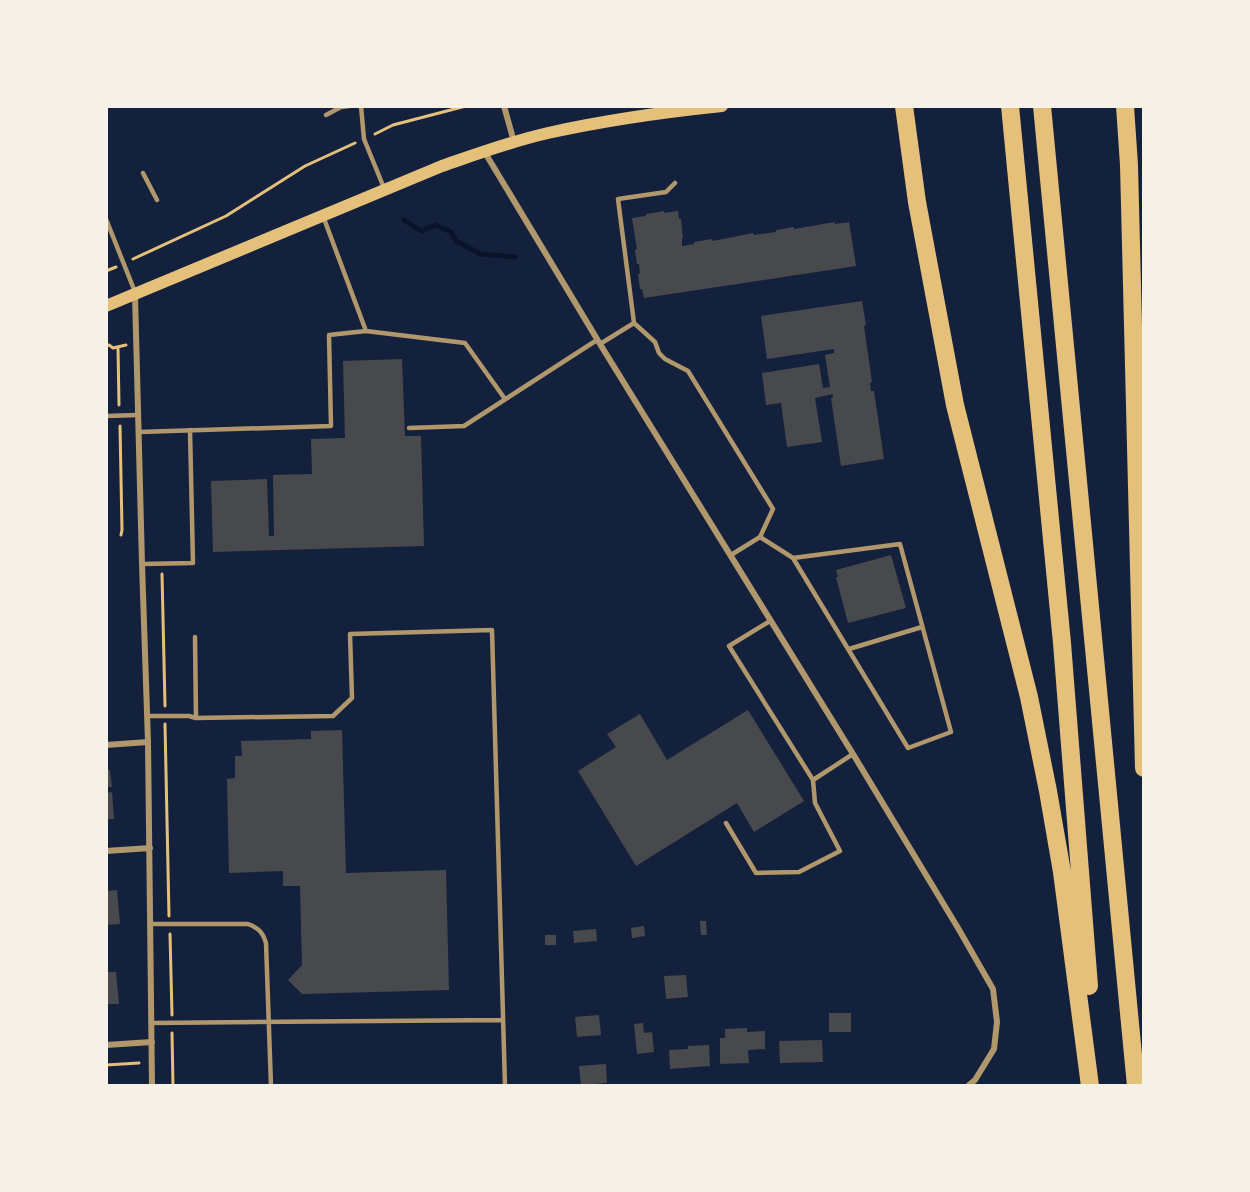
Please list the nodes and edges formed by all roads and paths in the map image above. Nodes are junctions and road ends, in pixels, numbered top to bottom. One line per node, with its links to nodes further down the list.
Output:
1 (349, 106): 10 (lane)
2 (361, 106): 11 (lane)
3 (466, 106): 11 (path)
4 (504, 106): 12 (street)
5 (722, 106): 12 (main road)
6 (904, 106): 72 (highway)
7 (1010, 106): 73 (highway)
8 (1042, 106): 74 (highway)
9 (1125, 106): 52 (highway)
10 (326, 115)
11 (364, 139): 16 (lane); 20 (path)
12 (514, 142): 13 (main road)
13 (484, 151): 16 (main road); 27 (street)
14 (143, 172): 17 (lane)
15 (675, 183): 25 (lane)
16 (385, 190): 18 (main road)
17 (157, 200)
18 (323, 216): 23 (main road); 26 (lane)
19 (106, 219): 23 (lane)
20 (133, 259)
21 (113, 268): 22 (path)
22 (106, 271)
23 (135, 295): 24 (main road); 30 (street)
24 (106, 306)
25 (634, 323): 27 (lane); 37 (lane)
26 (366, 331): 29 (lane); 34 (lane)
27 (598, 342): 29 (lane); 38 (street)
28 (106, 346): 32 (path)
29 (505, 399): 33 (lane)
30 (138, 415): 32 (lane); 35 (street)
31 (106, 416): 32 (lane)
32 (119, 416): 36 (path)
33 (409, 428)
34 (190, 430): 35 (lane); 40 (lane)
35 (139, 432): 40 (street)
36 (121, 535)
37 (760, 537): 38 (lane); 39 (lane)
38 (730, 555): 42 (street)
39 (793, 558): 43 (lane); 45 (lane)
40 (142, 564): 46 (street)
41 (162, 574): 47 (path)
42 (770, 621): 51 (street); 53 (lane)
43 (922, 627): 45 (lane); 45 (lane)
44 (195, 637): 48 (lane)
45 (849, 649)
46 (147, 716): 47 (lane); 49 (street)
47 (165, 716): 48 (lane); 58 (path)
48 (196, 718): 59 (lane)
49 (148, 742): 50 (street); 55 (street)
50 (106, 745)
51 (853, 754): 53 (lane); 71 (street)
52 (1143, 768)
53 (813, 780): 54 (lane)
54 (726, 823)
55 (150, 848): 56 (street); 57 (street)
56 (106, 851)
57 (150, 924): 58 (lane); 61 (street)
58 (170, 924): 60 (lane); 62 (path)
59 (503, 1020): 60 (lane); 70 (lane)
60 (269, 1022): 62 (lane); 69 (lane)
61 (152, 1023): 62 (lane); 63 (street)
62 (172, 1023): 68 (path)
63 (152, 1042): 64 (street); 67 (street)
64 (106, 1045)
65 (139, 1063): 66 (path)
66 (106, 1065)
67 (152, 1086)
68 (173, 1086)
69 (271, 1086)
70 (504, 1086)
71 (968, 1086)
72 (1090, 1086)
73 (1097, 1086)
74 (1136, 1086)

